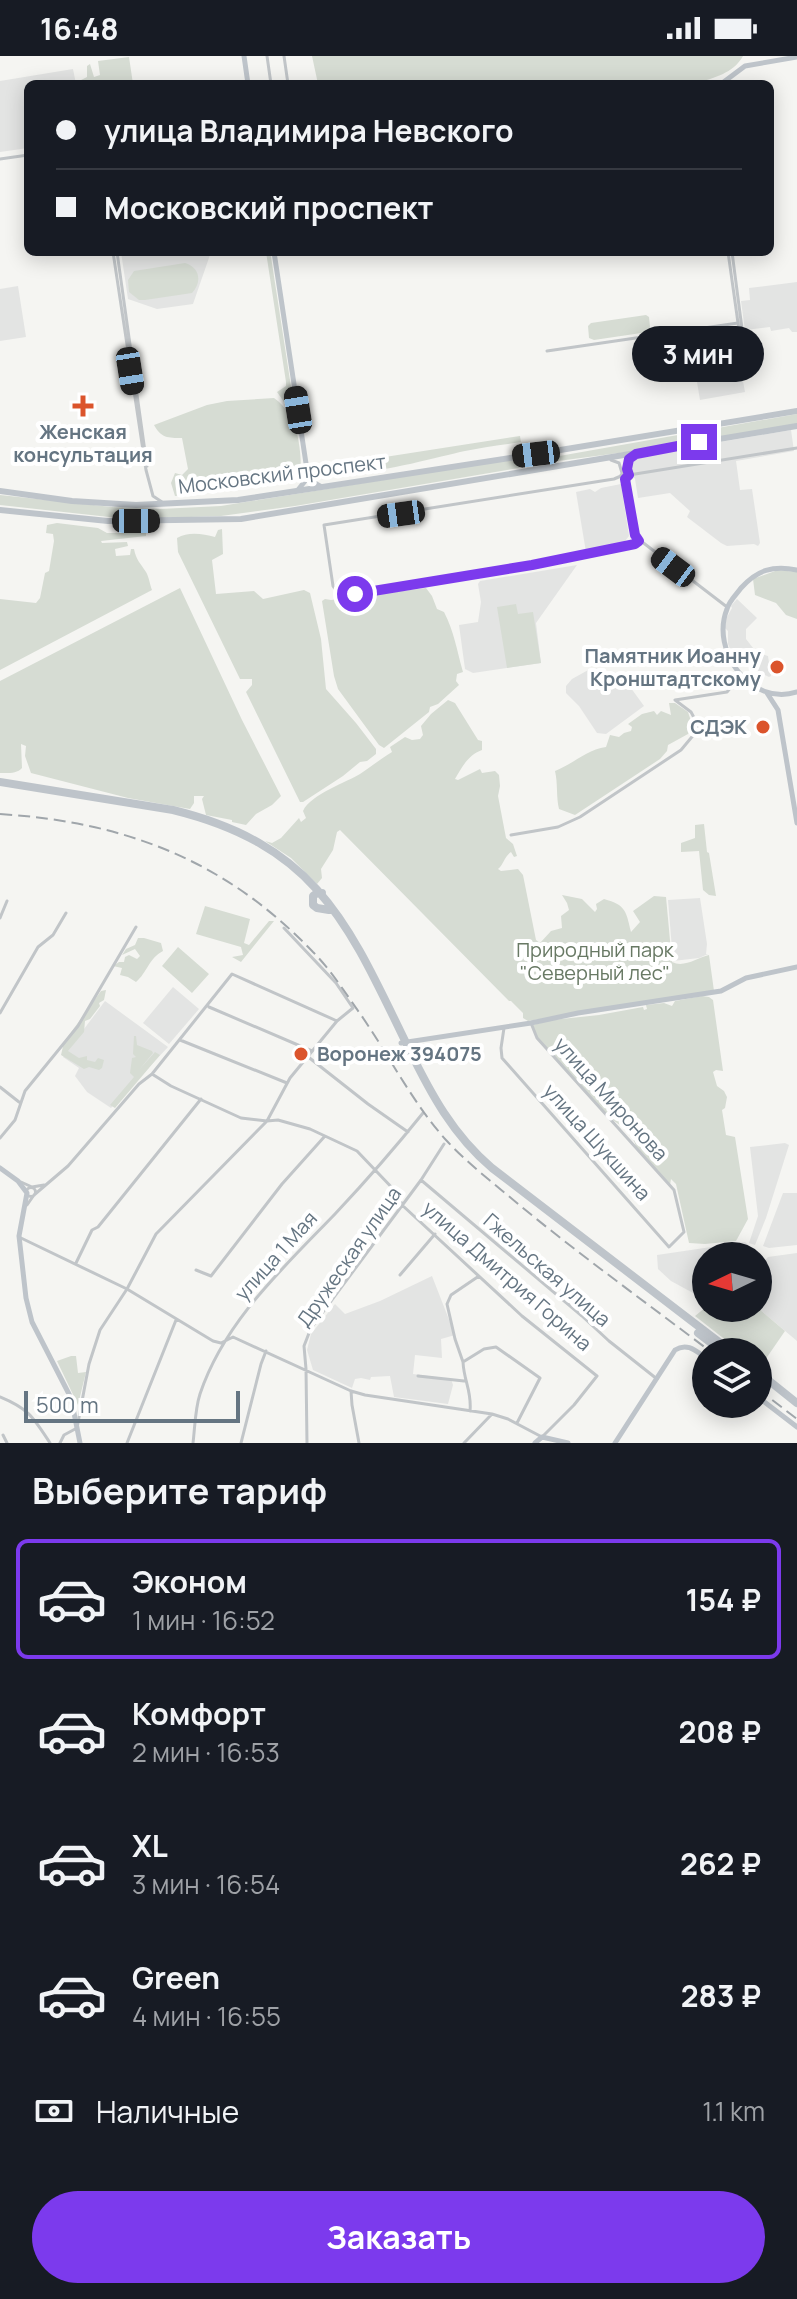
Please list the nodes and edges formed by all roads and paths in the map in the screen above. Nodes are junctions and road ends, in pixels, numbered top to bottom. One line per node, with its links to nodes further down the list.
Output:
1 (244, 56): 5 (street)
2 (267, 56): 6 (street)
3 (284, 56): 7 (street)
4 (797, 58): 8 (street)
5 (247, 80)
6 (270, 80)
7 (287, 80)
8 (728, 80)
9 (24, 156): 10 (street)
10 (0, 159)
11 (116, 256): 30 (street)
12 (275, 256): 25 (street)
13 (730, 256): 15 (street)
14 (731, 256): 15 (street)
15 (738, 323): 16 (street)
16 (547, 351)
17 (797, 411): 20 (main road, Московский проспект)
18 (797, 426): 21 (main road, Московский проспект)
19 (794, 448): 27 (street)
20 (536, 454): 22 (main road, Московский проспект); 24 (main road)
21 (636, 454): 23 (main road, Московский проспект); 27 (street)
22 (518, 456): 26 (main road); 28 (main road, Московский проспект)
23 (603, 459): 24 (main road, Московский проспект); 27 (street)
24 (540, 468): 26 (main road, Московский проспект)
25 (307, 470): 28 (street); 31 (street)
26 (519, 472): 34 (main road, Московский проспект)
27 (625, 475): 35 (street); 35 (street)
28 (329, 487): 31 (main road, Московский проспект)
29 (0, 491): 33 (main road, Московский проспект)
30 (151, 491): 32 (street); 33 (street)
31 (292, 493): 32 (main road, Московский проспект)
32 (181, 504): 33 (main road, Московский проспект)
33 (136, 505)
34 (0, 510)
35 (639, 541): 37 (street)
36 (797, 570): 37 (street)
37 (727, 607): 38 (street)
38 (740, 676): 39 (street); 43 (street)
39 (767, 692): 41 (street); 44 (street)
40 (797, 692): 41 (street)
41 (786, 695): 44 (street)
42 (675, 700): 43 (street)
43 (681, 702): 48 (street)
44 (778, 710): 46 (street)
45 (0, 784): 49 (highway)
46 (796, 806): 47 (street)
47 (797, 823)
48 (511, 835)
49 (319, 894): 62 (highway); 62 (highway)
50 (7, 901): 52 (street)
51 (66, 913): 57 (street)
52 (0, 918)
53 (136, 927): 69 (street)
54 (284, 928): 58 (street)
55 (797, 967): 59 (street)
56 (208, 1007): 58 (street); 61 (street); 63 (street)
57 (0, 1013)
58 (337, 1021): 63 (street)
59 (531, 1023): 60 (street); 90 (street, улица Миронова)
60 (504, 1028): 62 (street); 90 (street, улица Шукшина)
61 (180, 1040): 65 (street); 66 (street)
62 (403, 1043): 92 (highway)
63 (312, 1051): 64 (street)
64 (307, 1056): 66 (street); 72 (street)
65 (152, 1074): 68 (street, улица Дмитрия Горина); 80 (street)
66 (287, 1083): 71 (street)
67 (0, 1087): 69 (street)
68 (201, 1099): 71 (street, улица Дмитрия Горина); 91 (street)
69 (21, 1103): 74 (street)
70 (423, 1113): 72 (street, улица 1 Мая)
71 (267, 1121): 73 (street, улица Дмитрия Горина); 96 (street)
72 (408, 1132): 77 (street, улица 1 Мая)
73 (325, 1136): 77 (street, улица Дмитрия Горина); 93 (street)
74 (0, 1138)
75 (444, 1144): 78 (street, Дружеская улица)
76 (0, 1168): 79 (street)
77 (377, 1170): 84 (street, улица Дмитрия Горина); 100 (street, улица 1 Мая)
78 (421, 1180): 84 (street, Дружеская улица); 106 (street, Гжельская улица)
79 (18, 1181): 81 (street); 82 (street)
80 (48, 1184): 81 (street); 83 (street)
81 (32, 1187): 82 (street); 83 (street)
82 (27, 1193): 83 (street); 85 (street)
83 (34, 1195): 85 (street)
84 (402, 1205): 86 (street, улица Дмитрия Горина); 104 (street, Дружеская улица)
85 (25, 1208): 87 (street)
86 (435, 1234): 94 (street); 95 (street, улица Дмитрия Горина)
87 (19, 1236): 88 (street); 89 (street)
88 (19, 1244): 89 (street); 118 (street)
89 (36, 1246): 91 (street)
90 (669, 1247)
91 (76, 1263): 96 (street)
92 (612, 1263): 98 (highway); 99 (highway)
93 (196, 1270)
94 (400, 1275)
95 (480, 1275): 103 (street); 120 (street, улица Дмитрия Горина)
96 (127, 1289): 97 (street); 118 (street)
97 (176, 1319): 100 (street); 125 (street)
98 (706, 1338)
99 (713, 1338)
100 (227, 1340): 102 (street); 126 (street, улица 1 Мая)
101 (692, 1349): 106 (street)
102 (266, 1351): 104 (street); 127 (street)
103 (463, 1362): 107 (street); 116 (street)
104 (306, 1369): 110 (street); 128 (street, Дружеская улица)
105 (418, 1376): 107 (street)
106 (657, 1379): 133 (street)
107 (464, 1381): 114 (street)
108 (772, 1384): 112 (highway)
109 (772, 1388): 112 (highway)
110 (351, 1391): 114 (street); 129 (street)
111 (0, 1397): 122 (street)
112 (797, 1405)
113 (772, 1408): 117 (street)
114 (470, 1411): 115 (street)
115 (492, 1414): 116 (street); 130 (street)
116 (517, 1423): 120 (street)
117 (797, 1427)
118 (77, 1428): 123 (street); 124 (street)
119 (3, 1435): 121 (street)
120 (542, 1437): 131 (street); 132 (street)
121 (7, 1443)
122 (50, 1443)
123 (60, 1443)
124 (80, 1443)
125 (127, 1443)
126 (193, 1443)
127 (241, 1443)
128 (307, 1443)
129 (359, 1443)
130 (464, 1443)
131 (535, 1443)
132 (568, 1443)
133 (615, 1443)

